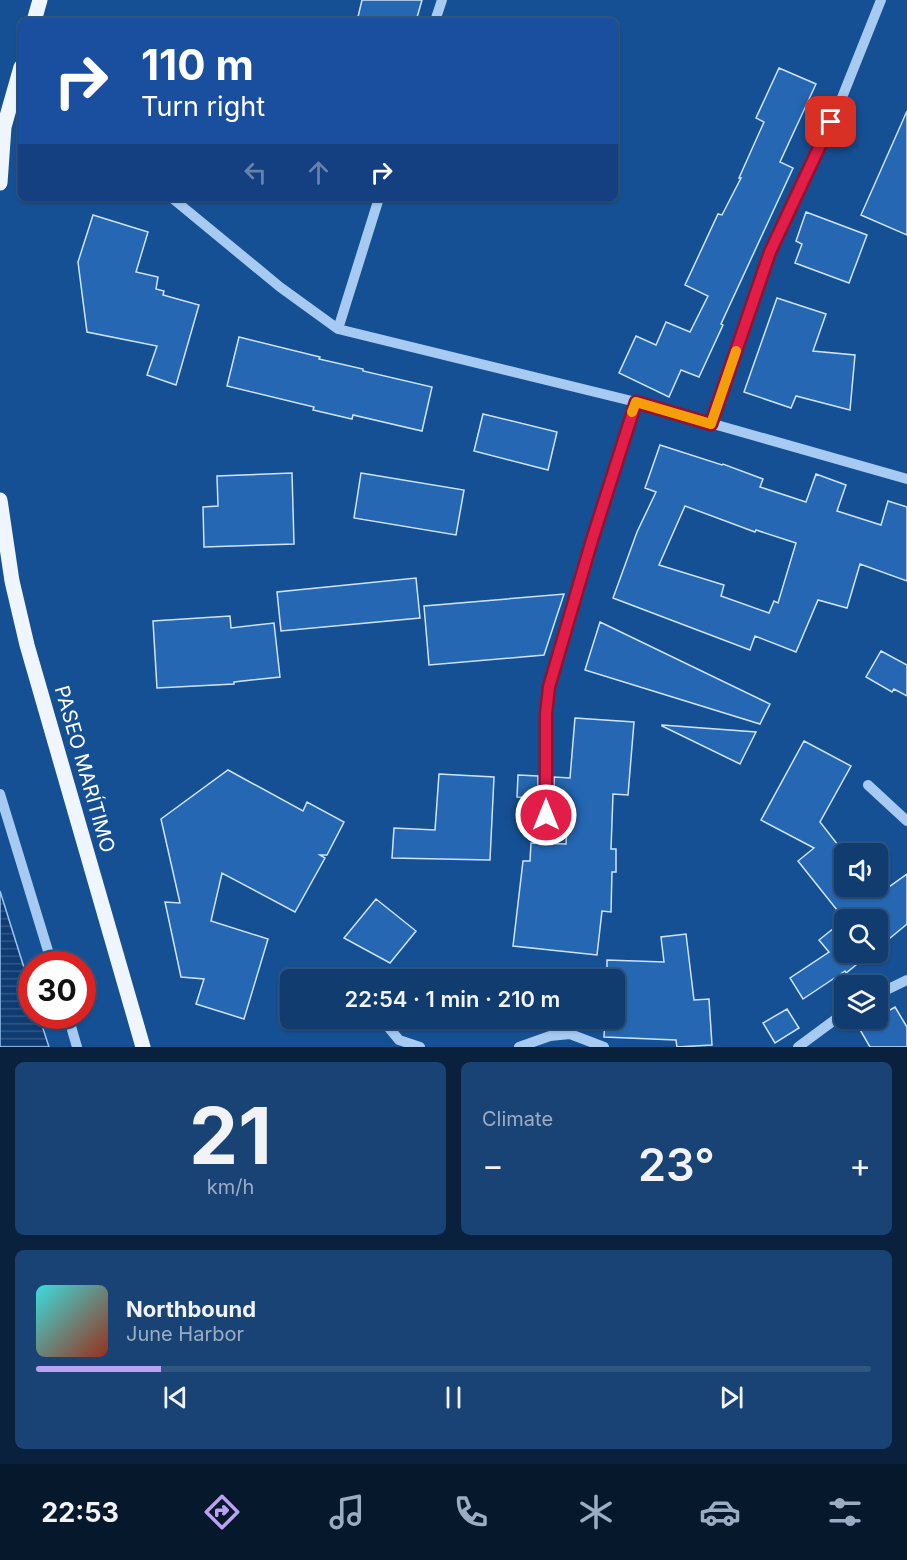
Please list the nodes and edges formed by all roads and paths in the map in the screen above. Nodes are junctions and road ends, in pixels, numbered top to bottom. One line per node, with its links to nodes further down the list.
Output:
1 (40, 0): 4 (main road)
2 (442, 0): 5 (street)
3 (881, 0): 12 (street)
4 (35, 18)
5 (436, 18)
6 (16, 103): 7 (main road)
7 (0, 183)
8 (176, 201): 10 (street)
9 (378, 201): 10 (street)
10 (338, 329): 11 (street)
11 (636, 402): 12 (street); 17 (street)
12 (711, 424): 13 (street)
13 (907, 479)
14 (0, 500): 26 (main road, PASEO MARÍTIMO)
15 (868, 784): 18 (street)
16 (0, 794): 19 (street)
17 (546, 815)
18 (907, 821)
19 (48, 951)
20 (907, 980): 21 (street)
21 (888, 989)
22 (834, 1020): 30 (street)
23 (72, 1029): 25 (street)
24 (390, 1029): 27 (street)
25 (77, 1047)
26 (143, 1047)
27 (420, 1047)
28 (519, 1047): 29 (street)
29 (604, 1047)
30 (798, 1047)

